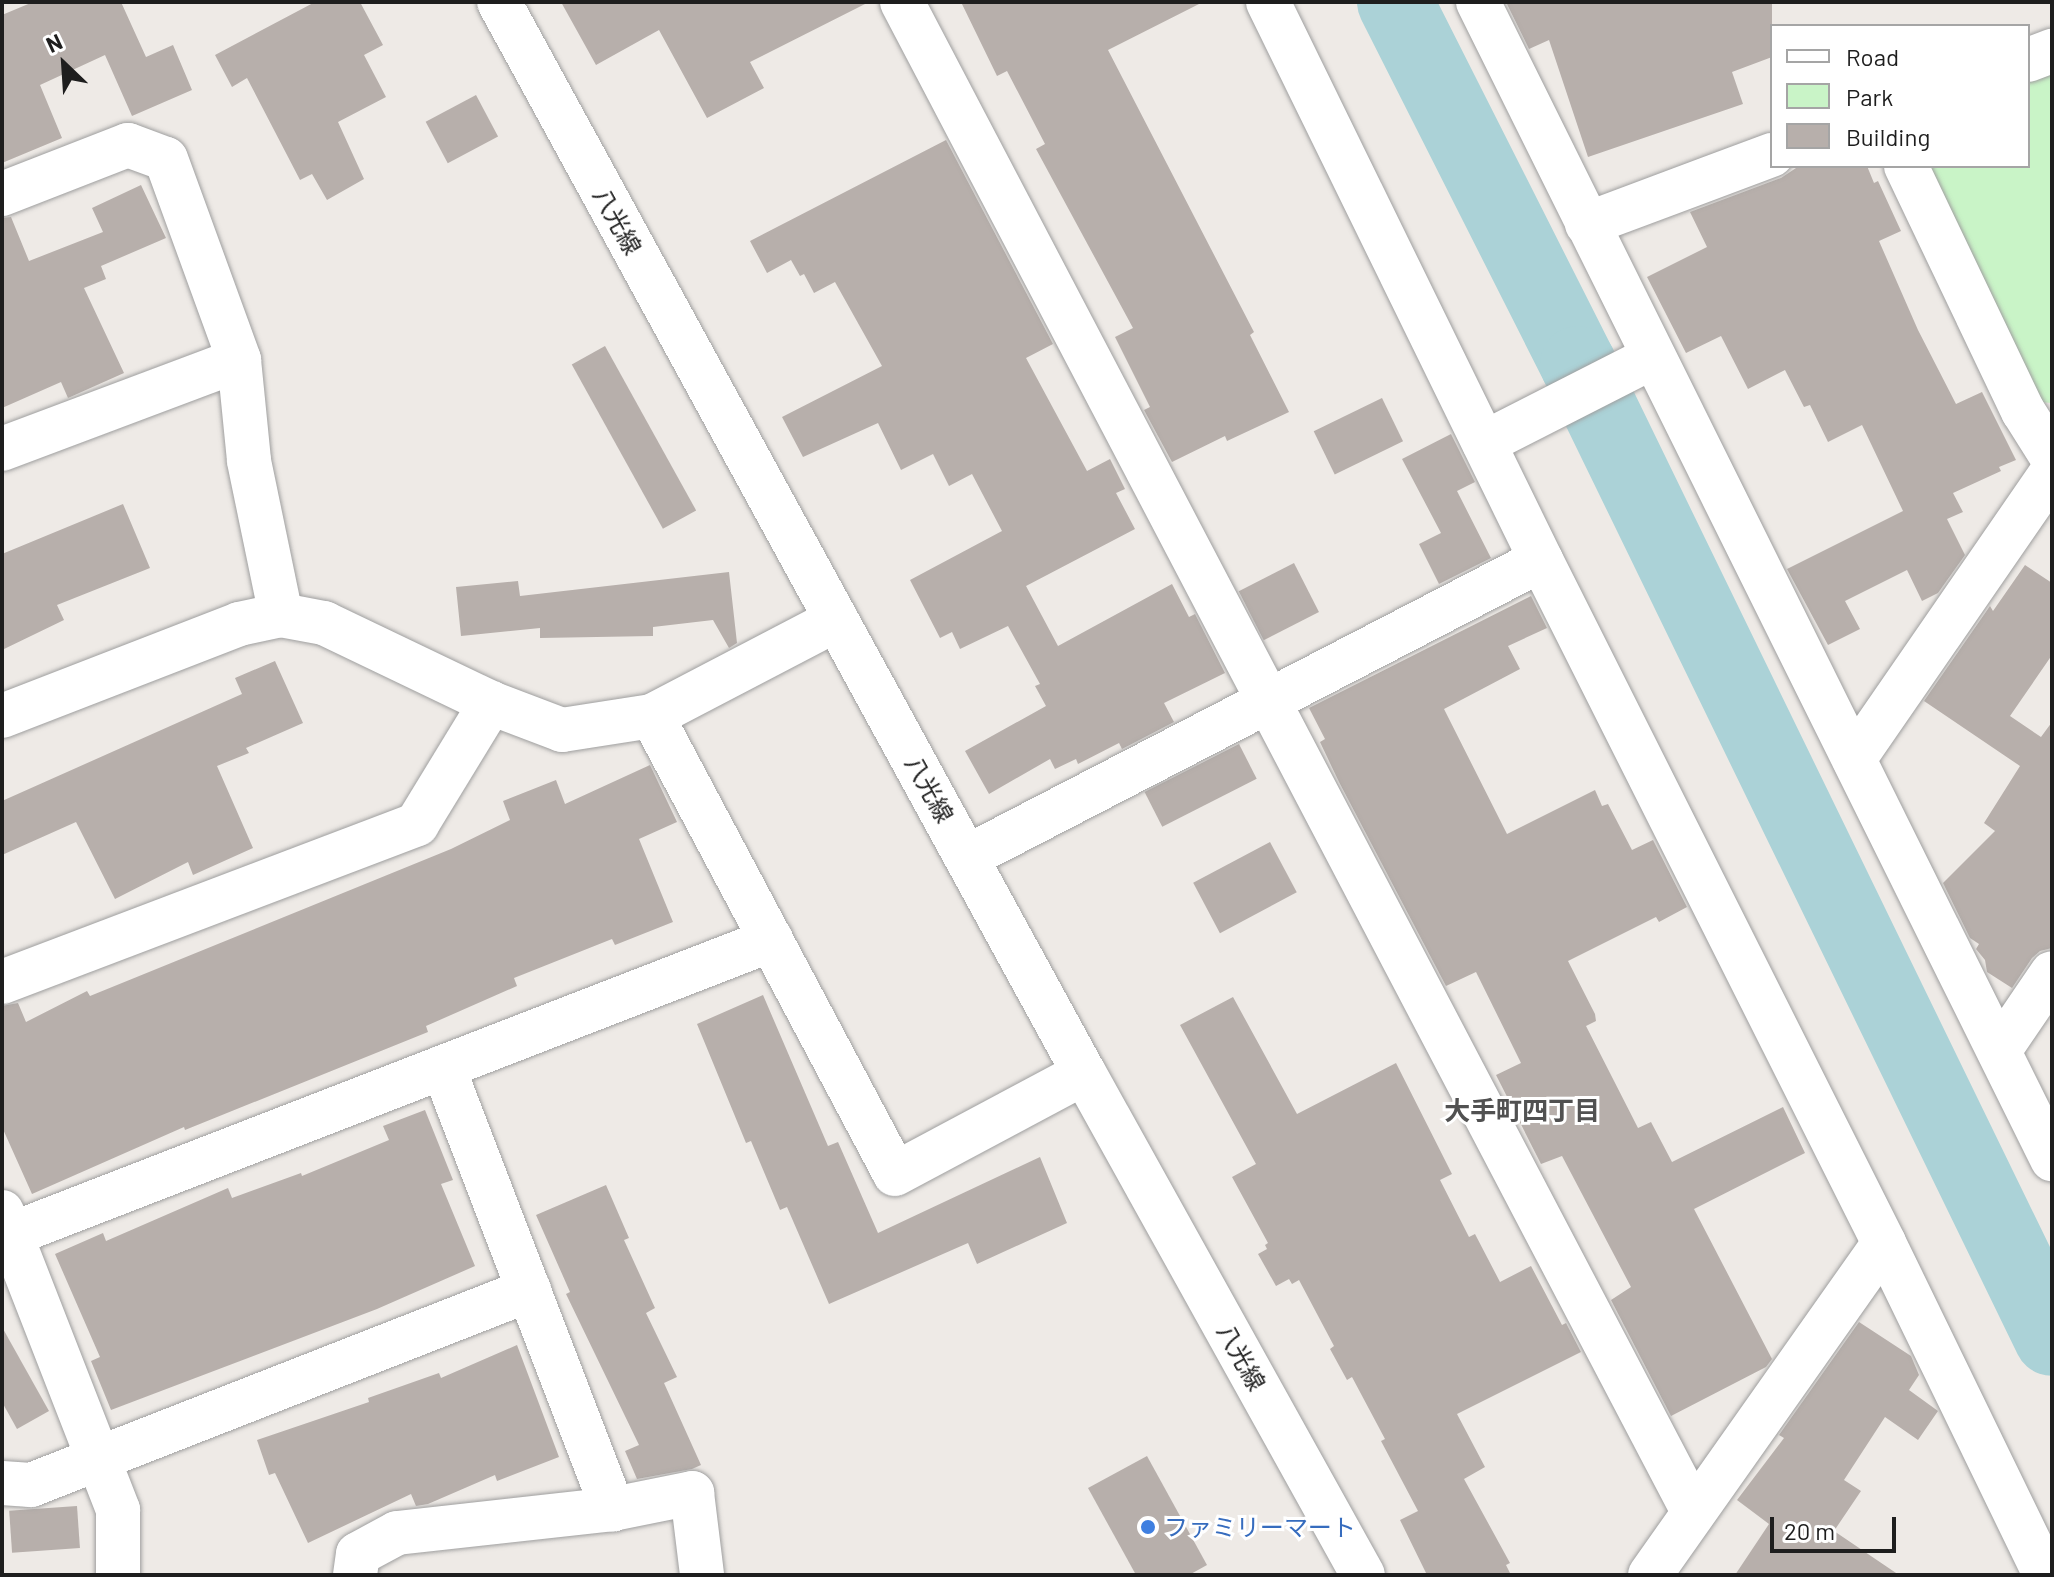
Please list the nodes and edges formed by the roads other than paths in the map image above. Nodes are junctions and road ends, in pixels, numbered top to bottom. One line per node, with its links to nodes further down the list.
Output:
1 (499, 2): 19 (street, 八光線)
2 (902, 2): 20 (street)
3 (1268, 2): 13 (street)
4 (1478, 2): 10 (street)
5 (2052, 51): 6 (street)
6 (2030, 59)
7 (1770, 156): 10 (street)
8 (1907, 168): 15 (street)
9 (2, 194): 11 (street)
10 (1587, 224): 12 (street)
11 (239, 360): 14 (street); 18 (street)
12 (1644, 361): 13 (street); 24 (street)
13 (1496, 437): 17 (street)
14 (2, 449)
15 (2052, 457)
16 (2052, 472): 24 (street)
17 (1541, 560): 20 (street); 34 (street)
18 (281, 615): 21 (street); 22 (street)
19 (836, 620): 23 (street); 25 (street, 八光線)
20 (1267, 701): 25 (street); 39 (street)
21 (491, 703): 23 (street); 28 (street)
22 (2, 716)
23 (652, 716): 26 (street)
24 (1854, 759): 29 (street)
25 (967, 857): 31 (street, 八光線)
26 (771, 940): 30 (street); 31 (street)
27 (2052, 973): 29 (street)
28 (2, 982)
29 (1999, 1051): 32 (street)
30 (443, 1067): 33 (street); 35 (street)
31 (1084, 1073): 43 (street, 八光線)
32 (2052, 1159)
33 (5, 1228): 36 (street)
34 (1884, 1243): 39 (street); 45 (street)
35 (529, 1290): 36 (street); 38 (street)
36 (99, 1458): 37 (street); 40 (street)
37 (2, 1483)
38 (613, 1509): 41 (street); 42 (street)
39 (1693, 1511): 44 (street)
40 (118, 1575)
41 (355, 1575)
42 (702, 1575)
43 (1363, 1575)
44 (1650, 1575)
45 (2045, 1575)

